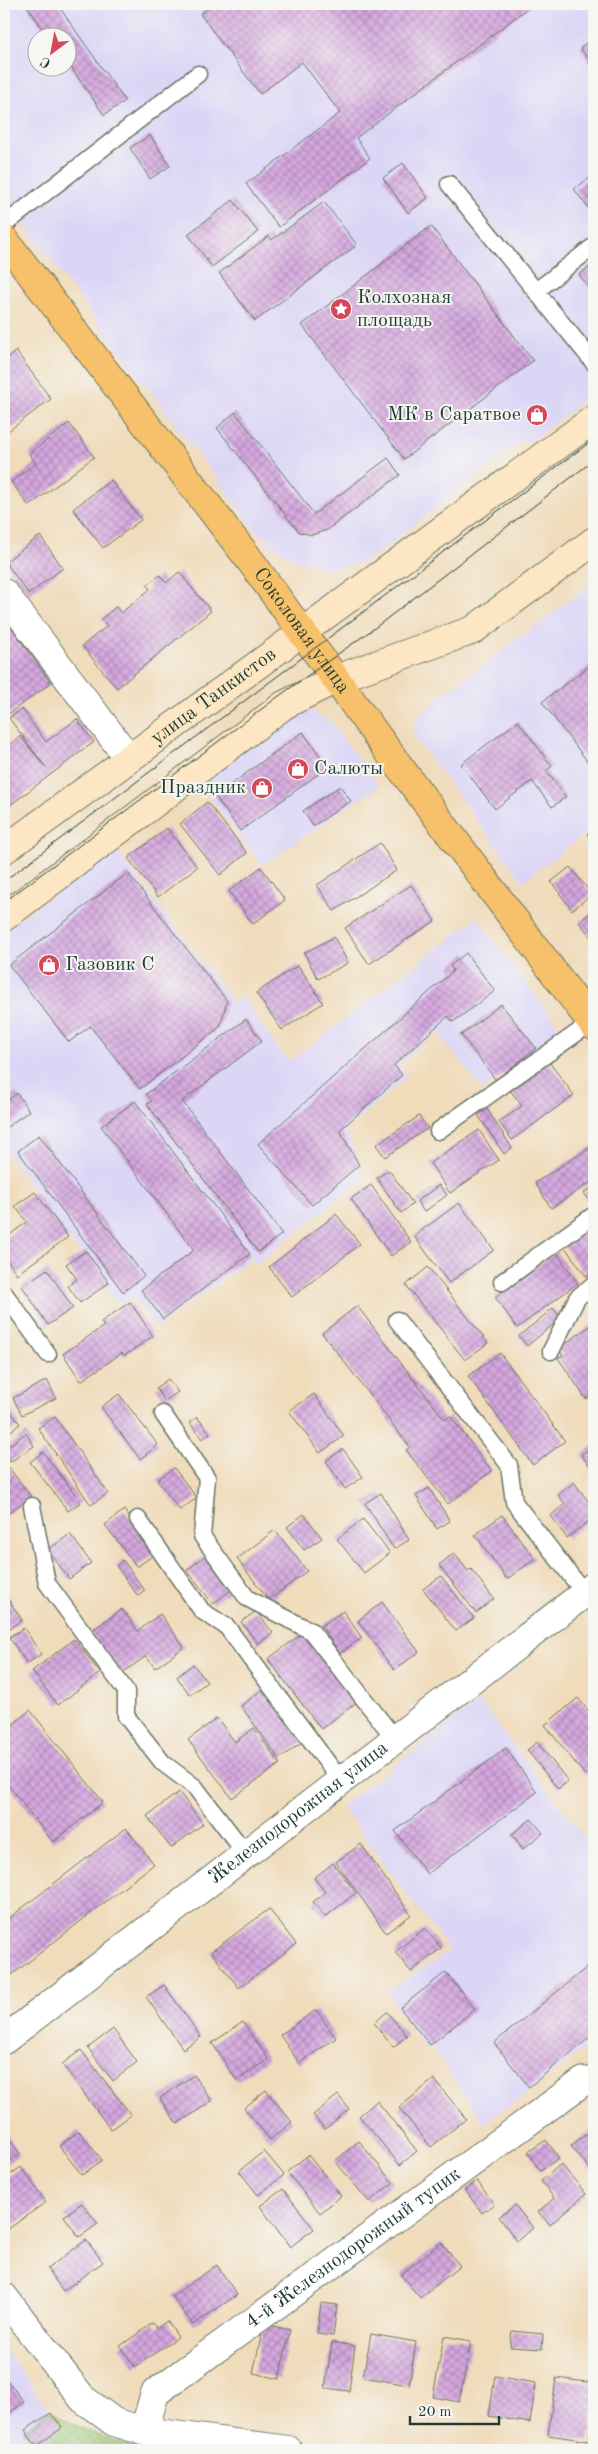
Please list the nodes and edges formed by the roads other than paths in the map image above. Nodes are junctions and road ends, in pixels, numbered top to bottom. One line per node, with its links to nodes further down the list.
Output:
1 (198, 74): 3 (lane)
2 (449, 184): 6 (lane)
3 (4, 226)
4 (4, 239): 11 (main road, Соколовая улица)
5 (594, 246): 6 (lane)
6 (536, 290): 7 (lane)
7 (594, 363)
8 (594, 419): 11 (main road, улица Танкистов)
9 (594, 541): 12 (main road)
10 (4, 593): 13 (street)
11 (301, 632): 12 (main road, Соколовая улица); 13 (main road, улица Танкистов)
12 (336, 679): 15 (main road); 16 (main road, Соколовая улица)
13 (129, 759): 14 (main road, улица Танкистов)
14 (4, 850)
15 (4, 917)
16 (593, 1024): 17 (lane)
17 (438, 1131)
18 (594, 1214): 19 (lane)
19 (502, 1282)
20 (594, 1284): 23 (lane)
21 (4, 1293): 24 (lane)
22 (397, 1320): 28 (lane)
23 (551, 1351)
24 (48, 1354)
25 (163, 1414): 29 (lane)
26 (32, 1506): 31 (lane)
27 (138, 1519): 30 (lane)
28 (590, 1590): 29 (street, Железнодорожная улица)
29 (395, 1739): 30 (street, Железнодорожная улица)
30 (341, 1781): 31 (street, Железнодорожная улица)
31 (246, 1854): 32 (street, Железнодорожная улица)
32 (4, 2040)
33 (584, 2081): 35 (street, 4-й Железнодорожный тупик)
34 (4, 2296): 35 (street)
35 (144, 2431): 36 (street)
36 (189, 2444): 37 (street)
37 (288, 2450)

